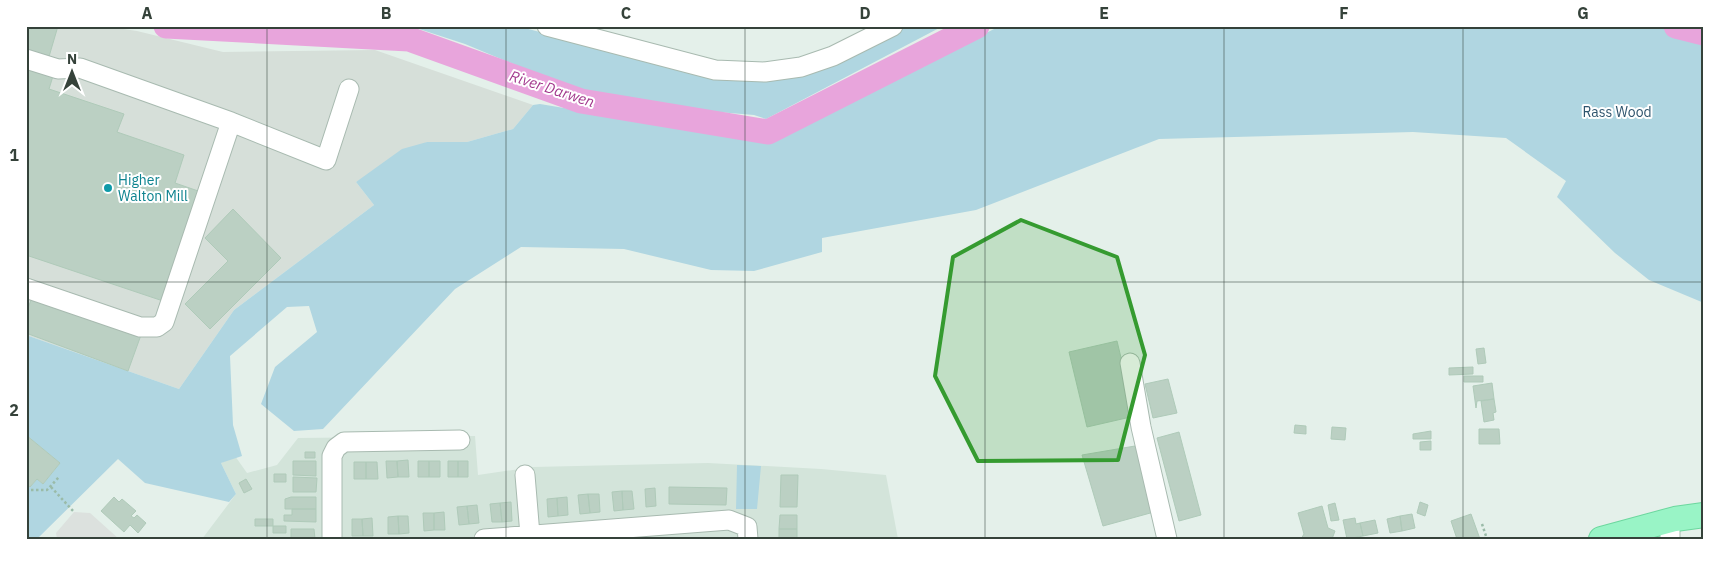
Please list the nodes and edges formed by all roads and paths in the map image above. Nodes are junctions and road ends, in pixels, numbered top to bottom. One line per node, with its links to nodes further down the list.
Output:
1 (547, 26): 2 (street)
2 (892, 26)
3 (26, 60): 5 (street)
4 (349, 89): 5 (street)
5 (231, 122): 6 (street)
6 (26, 288)
7 (1130, 363): 21 (street)
8 (460, 440): 19 (street)
9 (525, 475): 18 (street)
10 (59, 477): 11 (path)
11 (51, 487): 12 (path); 13 (path)
12 (26, 490)
13 (74, 512)
14 (1704, 515): 16 (main road)
15 (1482, 524): 22 (path)
16 (1670, 529): 23 (main road)
17 (748, 533): 18 (street)
18 (518, 537): 20 (street)
19 (332, 539)
20 (484, 539)
21 (1167, 539)
22 (1487, 539)
23 (1602, 539)

